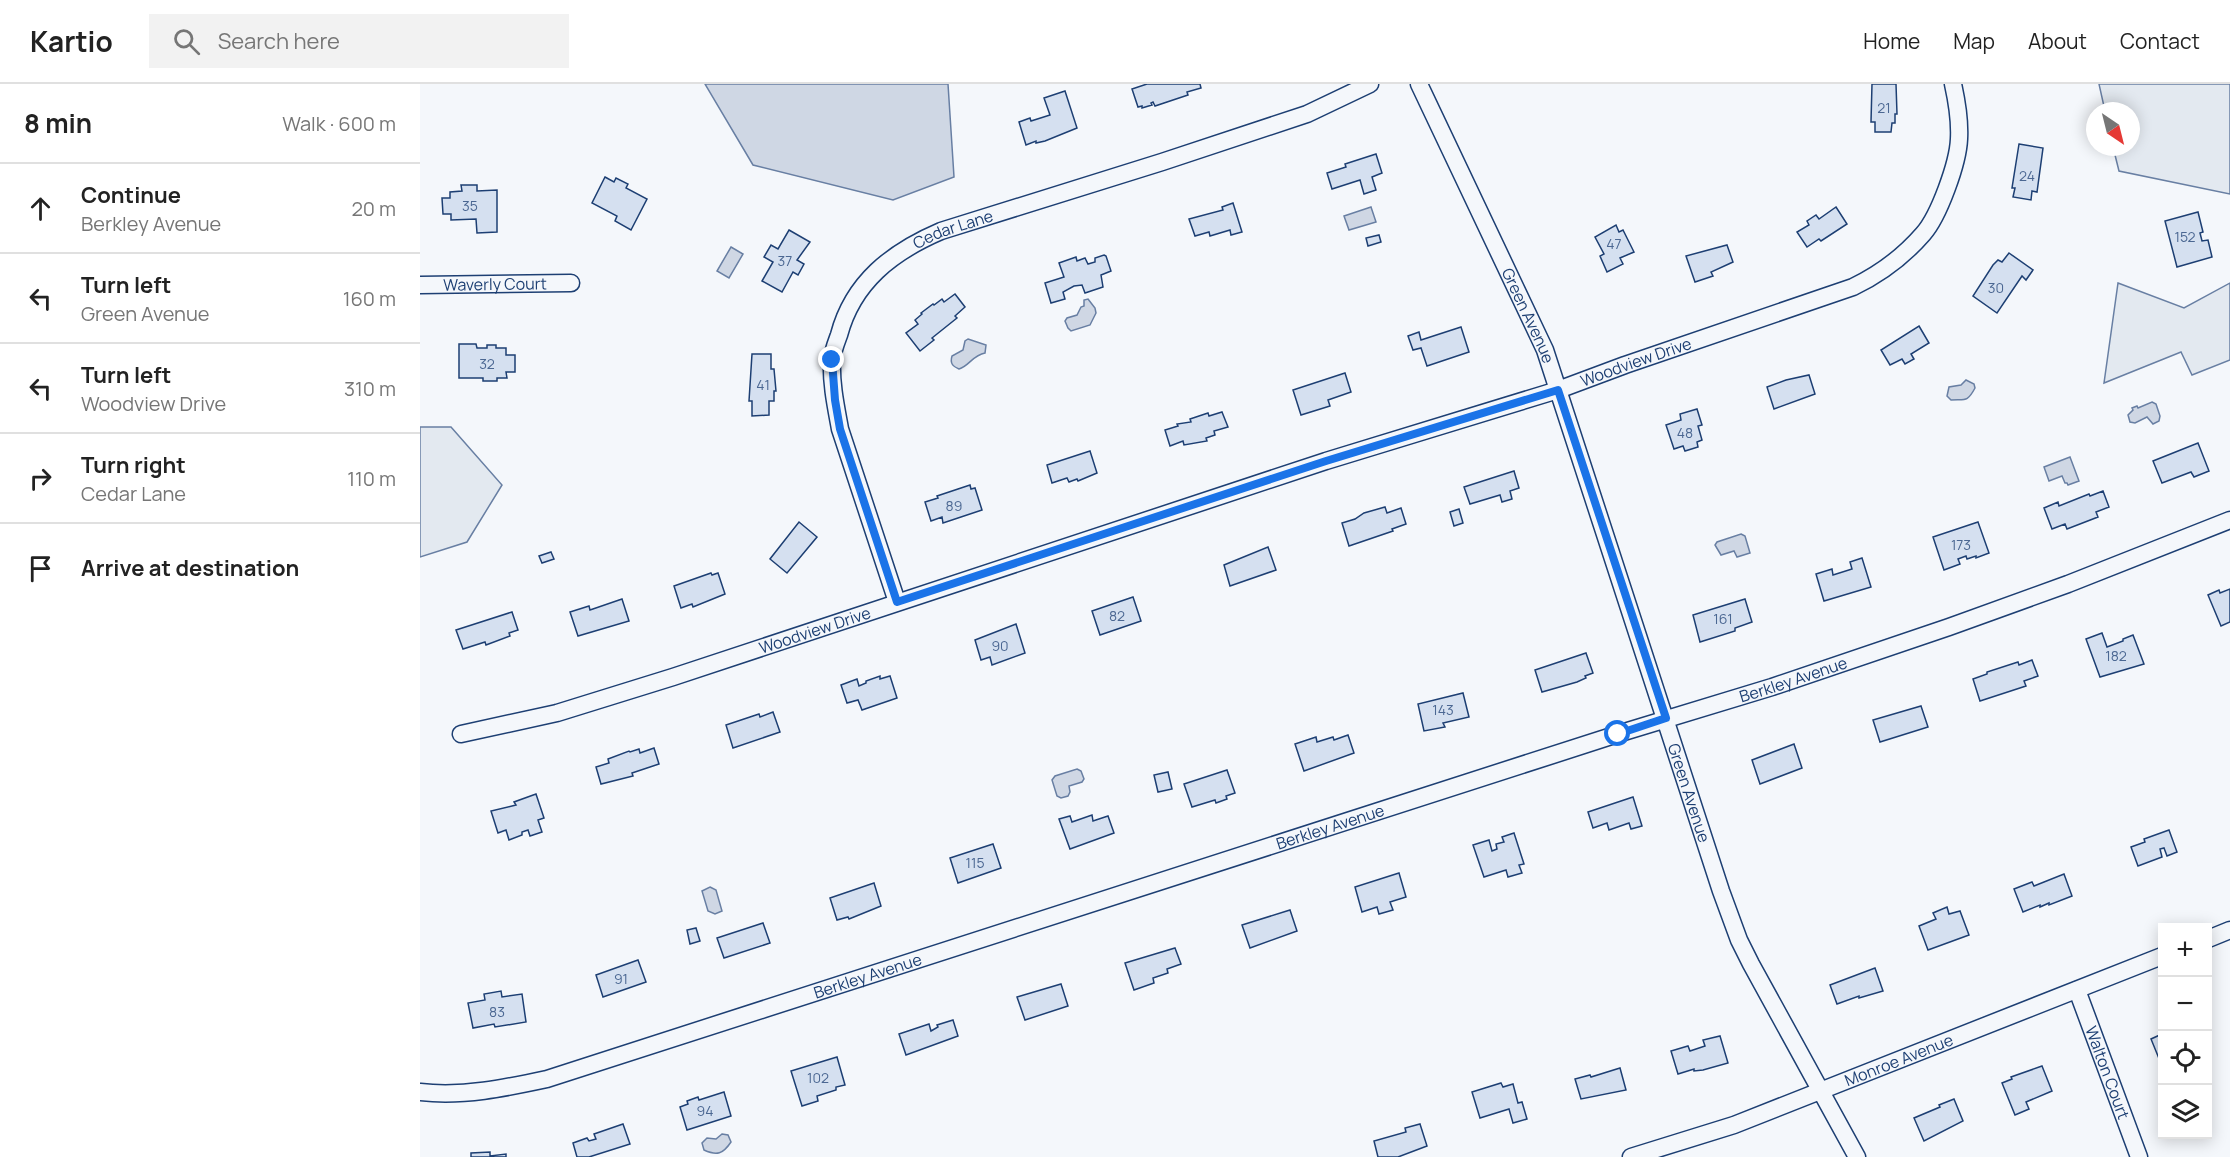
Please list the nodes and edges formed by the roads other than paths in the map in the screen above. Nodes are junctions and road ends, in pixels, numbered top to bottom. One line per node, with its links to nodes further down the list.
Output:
1 (1370, 84): 8 (street, Cedar Lane)
2 (1419, 84): 6 (street, Green Avenue)
3 (1953, 84): 6 (street, Woodview Drive)
4 (571, 283): 5 (street, Waverly Court)
5 (420, 285)
6 (1558, 390): 8 (street, Woodview Drive); 9 (street, Green Avenue)
7 (2230, 520): 9 (street, Berkley Avenue)
8 (897, 602): 10 (street, Woodview Drive)
9 (1666, 718): 15 (street, Green Avenue); 16 (street, Berkley Avenue)
10 (461, 734)
11 (2230, 930): 12 (street)
12 (2212, 937)
13 (2158, 958): 14 (street, Monroe Avenue)
14 (2077, 990): 15 (street, Monroe Avenue); 19 (street, Walton Court)
15 (1821, 1091): 17 (street, Monroe Avenue); 18 (street, Green Avenue)
16 (420, 1092)
17 (1631, 1157)
18 (1857, 1157)
19 (2139, 1157)

